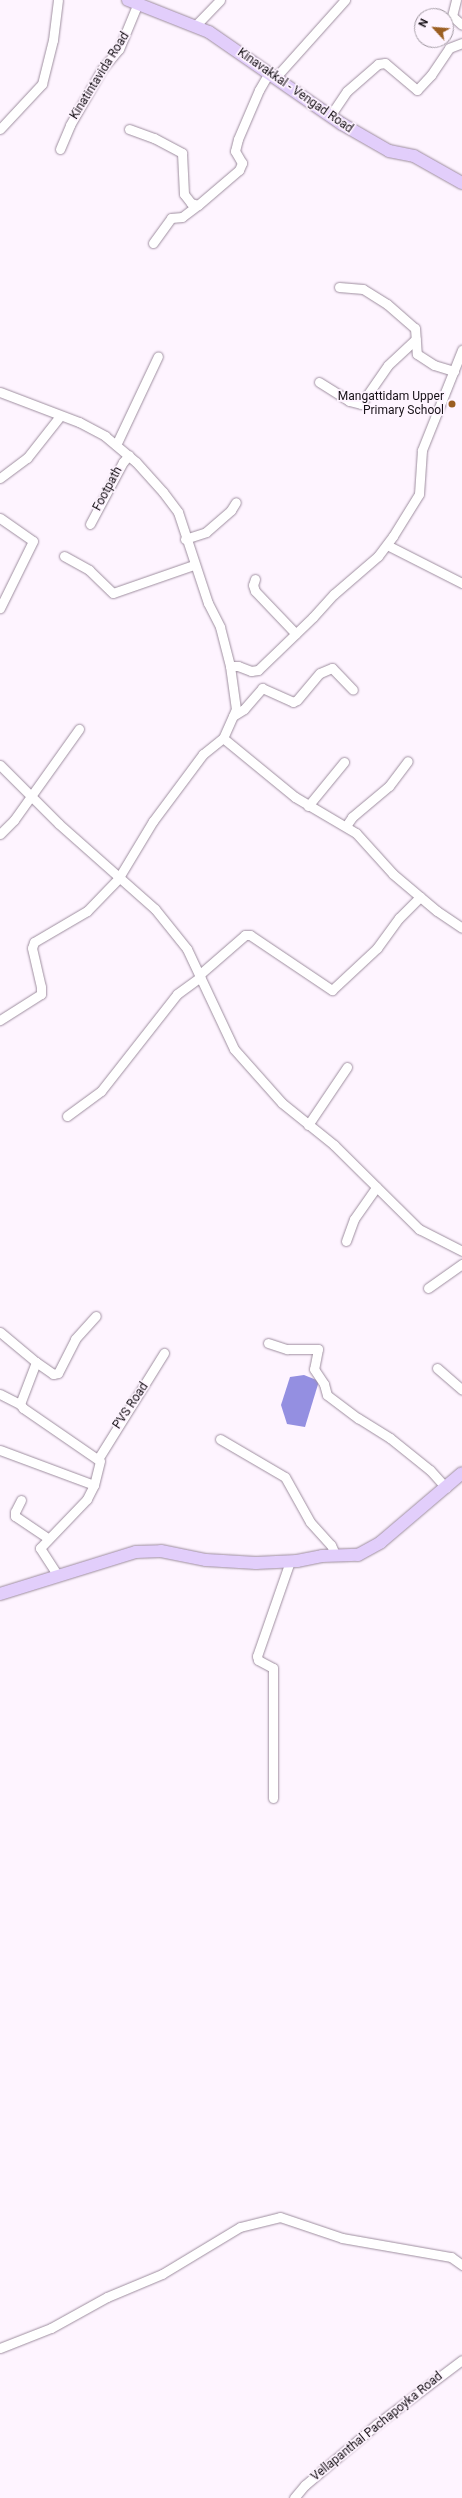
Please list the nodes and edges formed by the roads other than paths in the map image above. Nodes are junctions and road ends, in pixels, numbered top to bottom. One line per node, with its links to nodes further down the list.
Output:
1 (58, 0): 11 (street)
2 (220, 0): 7 (street)
3 (345, 0): 9 (street)
4 (456, 0): 6 (street)
5 (133, 2): 7 (main road, Kinavakkal - Vengad Road); 13 (street, Kinatintavida Road)
6 (462, 25)
7 (195, 26): 9 (main road, Kinavakkal - Vengad Road)
8 (462, 43): 10 (street)
9 (272, 76): 10 (main road, Kinavakkal - Vengad Road); 15 (street)
10 (330, 116): 14 (main road, Kinavakkal - Vengad Road)
11 (0, 128)
12 (129, 129): 15 (street)
13 (60, 149)
14 (462, 183)
15 (198, 205): 16 (street)
16 (153, 243)
17 (340, 287): 18 (street)
18 (416, 339): 21 (street); 22 (street)
19 (462, 350): 21 (street)
20 (158, 356): 25 (street)
21 (454, 371): 32 (street)
22 (319, 382)
23 (0, 392): 24 (street)
24 (60, 416): 25 (street); 27 (street)
25 (116, 445): 26 (street)
26 (129, 455): 30 (street, Footpath); 31 (street)
27 (0, 478)
28 (236, 502): 31 (street)
29 (0, 518): 37 (street)
30 (90, 524)
31 (185, 539): 34 (street)
32 (387, 545): 36 (street); 38 (street)
33 (64, 556): 34 (street)
34 (194, 565): 39 (street)
35 (255, 579): 38 (street)
36 (462, 583)
37 (0, 608)
38 (296, 634): 39 (street)
39 (230, 666): 41 (street)
40 (353, 690): 41 (street)
41 (232, 716): 43 (street)
42 (79, 729): 47 (street)
43 (223, 738): 48 (street); 51 (street)
44 (408, 761): 49 (street)
45 (344, 762): 48 (street)
46 (0, 765): 47 (street)
47 (30, 795): 50 (street); 51 (street)
48 (308, 806): 49 (street)
49 (346, 826): 52 (street)
50 (0, 834)
51 (118, 879): 54 (street); 55 (street)
52 (420, 897): 53 (street); 54 (street)
53 (462, 928)
54 (199, 976): 57 (street); 58 (street)
55 (0, 1020)
56 (347, 1067): 58 (street)
57 (66, 1116)
58 (308, 1124): 59 (street)
59 (376, 1187): 60 (street); 61 (street)
60 (346, 1241)
61 (462, 1251)
62 (462, 1264): 63 (street)
63 (428, 1288)
64 (96, 1316): 68 (street)
65 (0, 1332): 68 (street)
66 (268, 1344): 78 (street)
67 (164, 1353): 75 (street, PVS Road)
68 (36, 1362): 72 (street)
69 (437, 1368): 70 (street)
70 (462, 1390)
71 (0, 1394): 72 (street)
72 (20, 1404): 75 (street)
73 (220, 1439): 81 (street)
74 (0, 1450): 77 (street)
75 (98, 1459): 77 (street)
76 (462, 1473): 78 (main road)
77 (94, 1485): 80 (street)
78 (446, 1488): 81 (main road)
79 (22, 1500): 80 (street)
80 (48, 1538): 83 (street)
81 (336, 1556): 82 (main road)
82 (290, 1562): 83 (main road); 85 (street)
83 (58, 1576): 84 (main road)
84 (0, 1594)
85 (273, 1798)
86 (462, 2265): 87 (street)
87 (0, 2348)
88 (462, 2360): 89 (street, Vellapanthal Pachapoyka Road)
89 (294, 2498)

